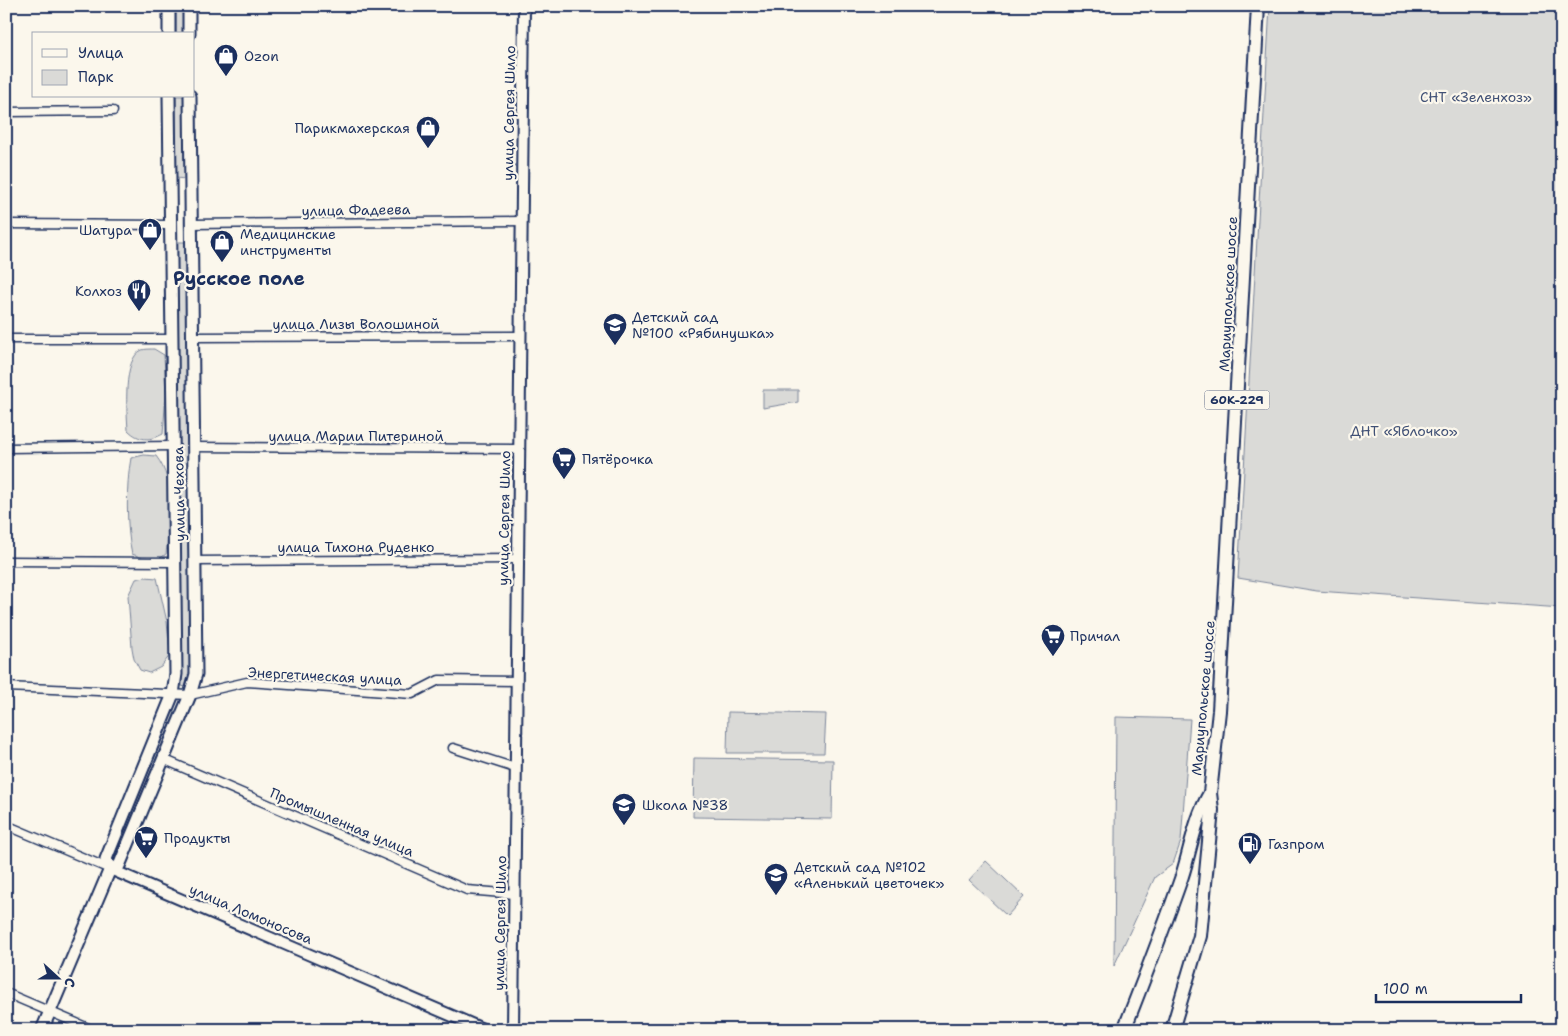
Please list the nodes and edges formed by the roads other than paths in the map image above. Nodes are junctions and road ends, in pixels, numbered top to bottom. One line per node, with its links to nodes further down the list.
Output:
1 (169, 6): 5 (main road)
2 (189, 6): 6 (main road)
3 (524, 6): 11 (street, улица Сергея Шило)
4 (1258, 6): 34 (main road, Мариупольское шоссе / 60К-229)
5 (169, 32)
6 (189, 32)
7 (169, 98): 14 (main road, улица Чехова)
8 (190, 98): 13 (main road, улица Чехова)
9 (113, 111): 10 (street)
10 (6, 112)
11 (522, 221): 13 (street, улица Фадеева); 15 (street, улица Сергея Шило)
12 (6, 224): 14 (street)
13 (190, 224): 14 (main road); 16 (main road, улица Чехова)
14 (170, 225): 18 (main road, улица Чехова)
15 (520, 336): 16 (street, улица Лизы Волошиной); 22 (street, улица Сергея Шило)
16 (192, 337): 20 (main road, улица Чехова)
17 (6, 339): 18 (street)
18 (172, 339): 19 (main road, улица Чехова)
19 (173, 446): 21 (street); 26 (main road, улица Чехова)
20 (193, 447): 22 (street, улица Марии Питериной); 25 (main road, улица Чехова)
21 (6, 448)
22 (519, 449): 23 (street, улица Сергея Шило)
23 (518, 559): 25 (street, улица Тихона Руденко); 27 (street, улица Сергея Шило)
24 (6, 561): 26 (street)
25 (195, 561): 30 (main road, улица Чехова)
26 (175, 562): 29 (main road, улица Чехова)
27 (516, 681): 30 (street, Энергетическая улица); 33 (street, улица Сергея Шило)
28 (6, 687): 29 (street)
29 (173, 694): 30 (street, Энергетическая улица); 36 (main road, улица Чехова)
30 (190, 695): 32 (main road, улица Чехова)
31 (453, 748): 33 (street)
32 (163, 759): 36 (main road, улица Чехова); 37 (street, Промышленная улица)
33 (515, 768): 37 (street, улица Сергея Шило)
34 (1210, 793): 44 (main road, Мариупольское шоссе); 45 (main road, Мариупольское шоссе)
35 (6, 825): 36 (street, улица Ломоносова)
36 (110, 869): 39 (main road, улица Чехова); 42 (street, улица Ломоносова)
37 (514, 894): 43 (street, улица Сергея Шило)
38 (6, 993): 39 (street)
39 (50, 1011): 40 (main road, улица Чехова); 41 (street)
40 (42, 1030)
41 (93, 1030)
42 (484, 1030)
43 (513, 1030)
44 (1124, 1030)
45 (1172, 1030)

